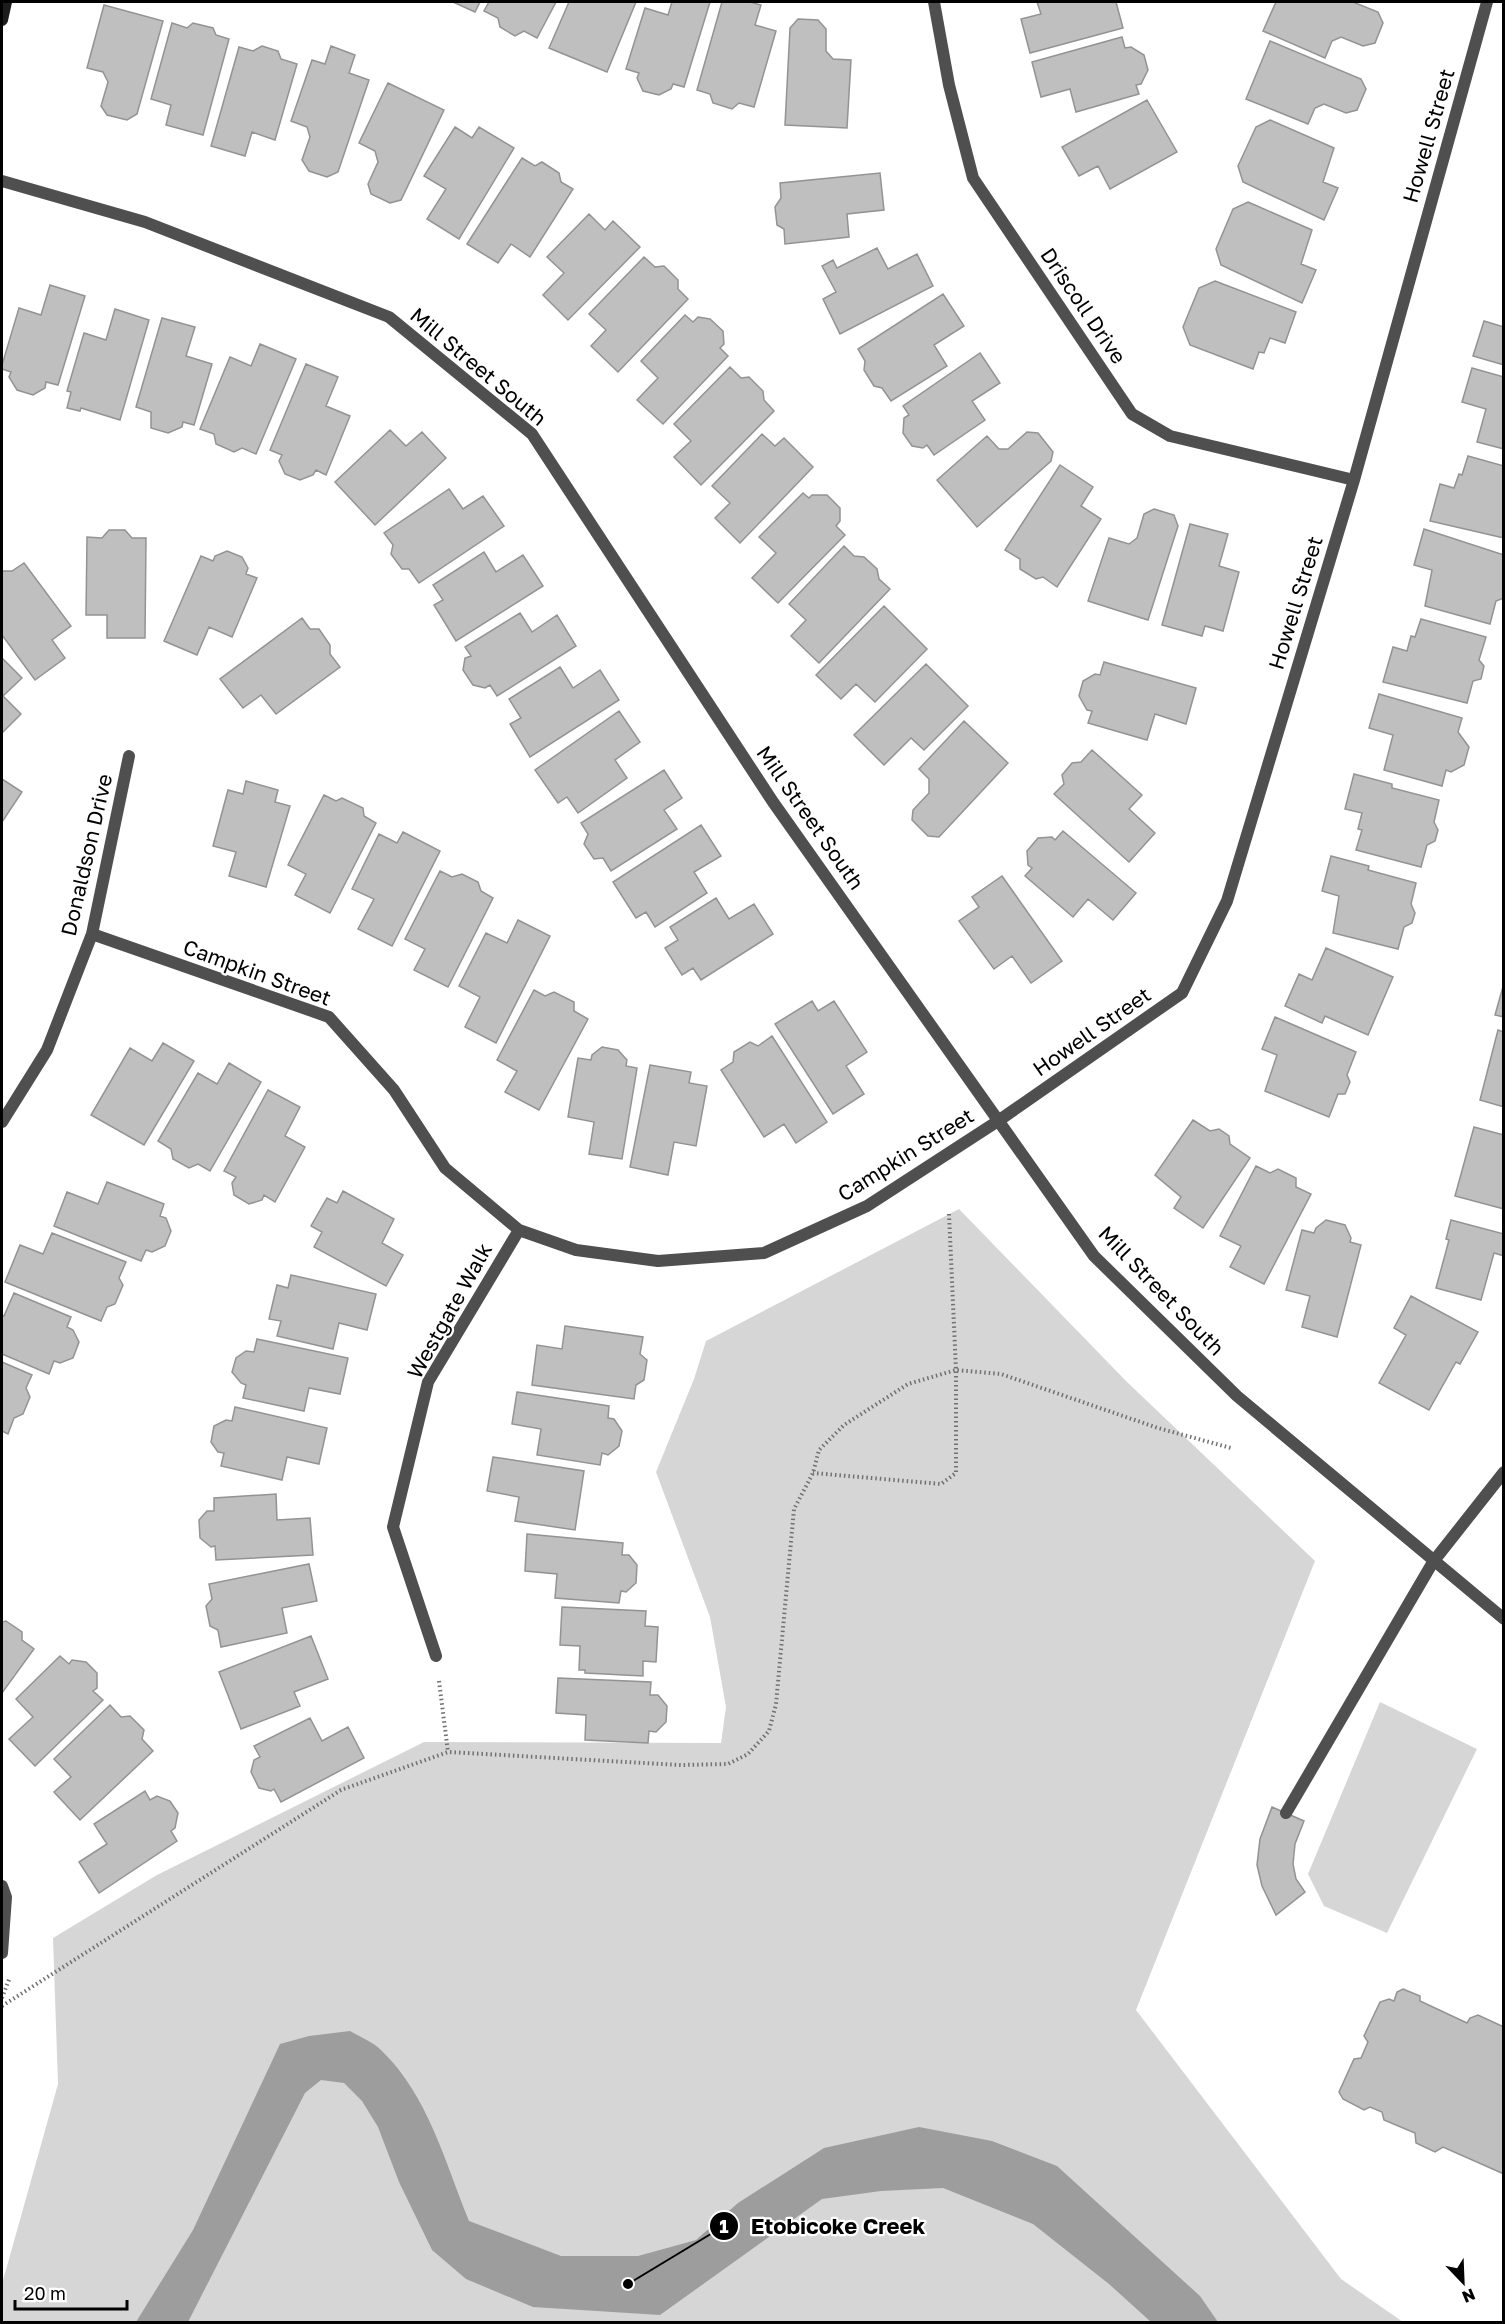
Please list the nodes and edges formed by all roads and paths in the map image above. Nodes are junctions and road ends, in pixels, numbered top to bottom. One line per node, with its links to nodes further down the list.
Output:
1 (6, 2): 4 (street)
2 (934, 2): 6 (street, Driscoll Drive)
3 (1487, 2): 6 (street, Howell Street)
4 (2, 20)
5 (2, 181): 9 (street, Mill Street South)
6 (1353, 480): 9 (street, Howell Street)
7 (129, 756): 8 (street, Donaldson Drive)
8 (92, 934): 10 (street, Donaldson Drive); 12 (street, Campkin Street)
9 (998, 1121): 12 (street, Campkin Street); 17 (street, Mill Street South)
10 (2, 1122)
11 (949, 1214): 13 (path)
12 (519, 1230): 19 (street, Westgate Walk)
13 (956, 1370): 14 (path); 16 (path); 16 (path)
14 (1231, 1448)
15 (1503, 1472): 17 (street)
16 (813, 1473): 20 (path)
17 (1433, 1562): 18 (street, Mill Street South); 21 (street)
18 (1503, 1619)
19 (436, 1656): 20 (path)
20 (448, 1752): 24 (path)
21 (1286, 1813)
22 (2, 1886): 23 (street)
23 (2, 1953)
24 (2, 2006)

